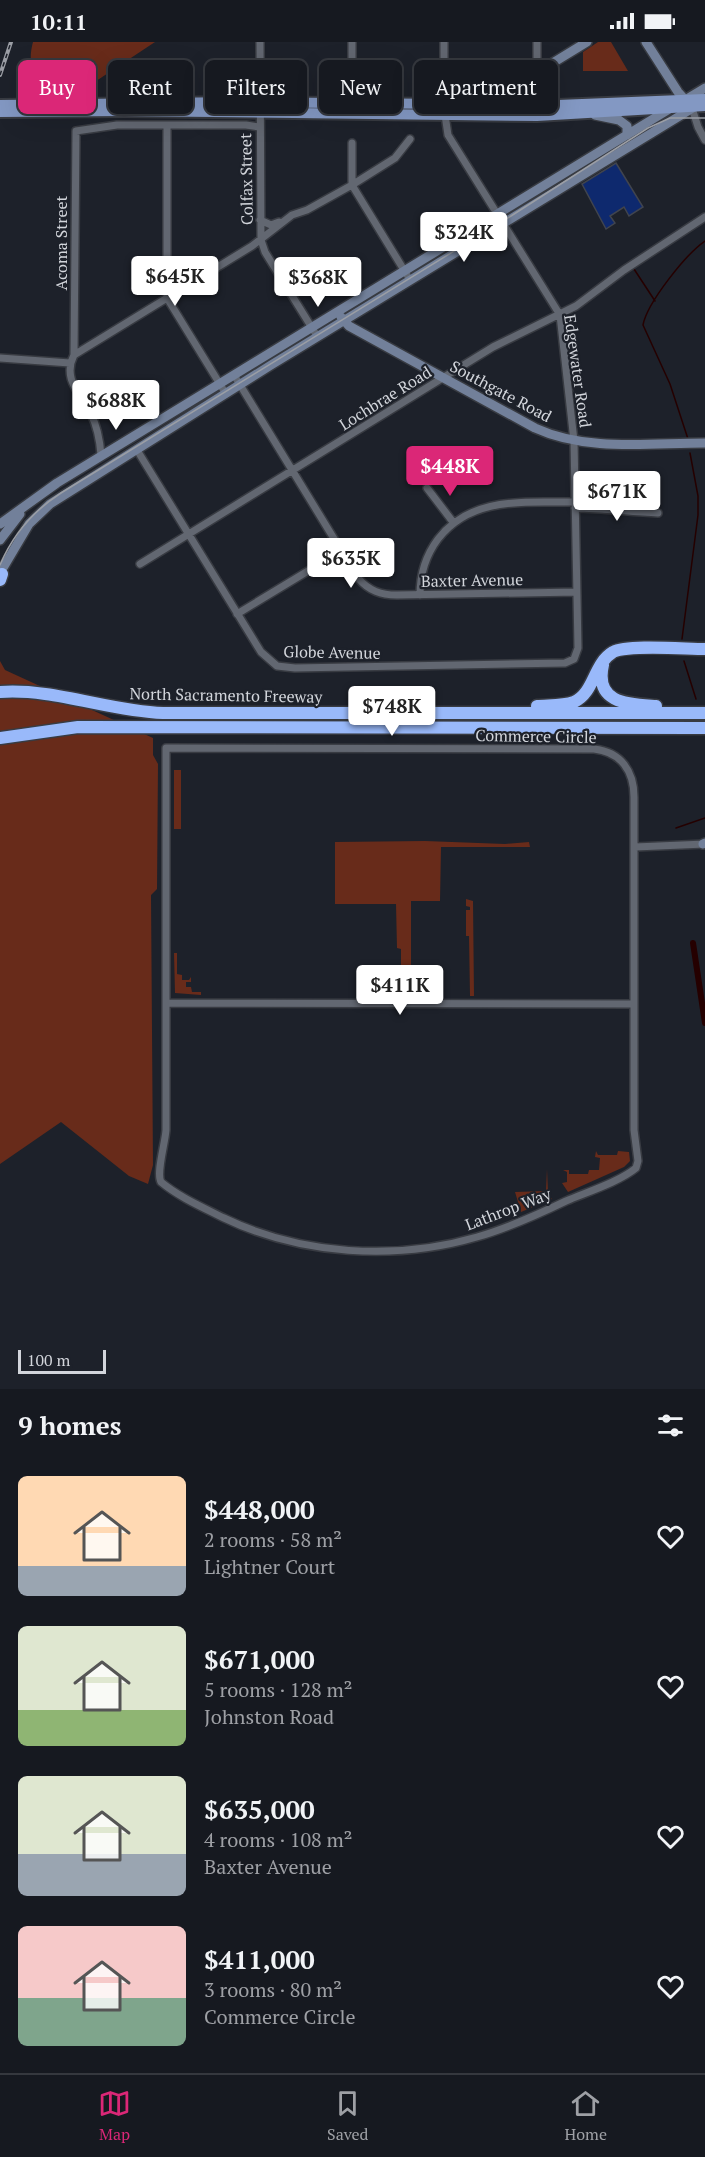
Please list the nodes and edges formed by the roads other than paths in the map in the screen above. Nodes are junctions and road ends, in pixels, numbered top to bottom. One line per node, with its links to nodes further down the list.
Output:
1 (260, 42): 7 (street, Colfax Street)
2 (352, 42): 8 (street)
3 (444, 42): 9 (street, Edgewater Road)
4 (537, 42): 10 (street)
5 (587, 42): 11 (main road)
6 (646, 42): 14 (main road)
7 (260, 60)
8 (352, 60)
9 (444, 60)
10 (537, 60)
11 (557, 60)
12 (705, 88): 14 (main road)
13 (705, 100): 14 (main road)
14 (689, 104): 16 (main road); 17 (main road); 22 (main road); 34 (street); 41 (main road)
15 (0, 105): 18 (main road)
16 (558, 105)
17 (705, 106)
18 (108, 107)
19 (108, 107): 23 (main road)
20 (307, 109): 21 (main road)
21 (414, 110)
22 (668, 110): 28 (main road); 32 (main road)
23 (0, 112)
24 (259, 114): 31 (street, Colfax Street)
25 (445, 114): 37 (street, Edgewater Road)
26 (532, 114): 29 (main road)
27 (550, 114): 29 (main road)
28 (590, 114): 29 (main road); 32 (main road)
29 (554, 115)
30 (167, 125): 31 (street); 45 (street); 49 (street, Acoma Street)
31 (259, 127): 40 (street, Colfax Street)
32 (627, 135): 37 (main road)
33 (410, 139): 36 (street)
34 (705, 140)
35 (352, 143): 36 (street)
36 (352, 185): 39 (street); 43 (street)
37 (497, 214): 41 (street, Edgewater Road); 43 (main road)
38 (705, 217): 46 (street, Lochbrae Road)
39 (288, 218): 40 (street); 42 (street)
40 (260, 220): 42 (street, Colfax Street)
41 (503, 223): 44 (main road); 46 (street, Edgewater Road)
42 (261, 240): 45 (street); 48 (street, Colfax Street)
43 (404, 271): 44 (street); 47 (main road)
44 (410, 280): 47 (main road)
45 (167, 298): 49 (street); 54 (street)
46 (560, 315): 53 (street, Lochbrae Road); 57 (street, Edgewater Road)
47 (340, 316): 48 (main road); 53 (main road, Southgate Road)
48 (315, 332): 52 (main road); 55 (main road)
49 (74, 355): 51 (street)
50 (0, 358): 51 (street)
51 (70, 363): 60 (street)
52 (234, 375): 54 (main road); 55 (street, Baxter Avenue)
53 (443, 378): 57 (main road, Southgate Road); 61 (street, Lochbrae Road)
54 (220, 384): 56 (street); 60 (main road)
55 (240, 385): 56 (main road); 61 (street, Baxter Avenue)
56 (226, 394): 59 (main road)
57 (574, 441): 58 (main road, Southgate Road); 64 (street, Edgewater Road)
58 (705, 443)
59 (137, 450): 68 (street, Globe Avenue); 72 (main road)
60 (101, 455): 63 (main road)
61 (292, 471): 68 (street, Lochbrae Road); 70 (street, Baxter Avenue)
62 (427, 488): 66 (street)
63 (29, 503): 67 (main road); 69 (main road)
64 (575, 505): 65 (street); 66 (street); 73 (street, Edgewater Road)
65 (658, 513)
66 (453, 522): 74 (street)
67 (0, 524)
68 (188, 534): 71 (street, Lochbrae Road); 75 (street, Globe Avenue)
69 (0, 540)
70 (342, 551): 74 (street, Baxter Avenue); 75 (street)
71 (140, 564)
72 (1, 576)
73 (577, 592): 74 (street, Baxter Avenue); 77 (street, Edgewater Road)
74 (420, 595)
75 (237, 614): 77 (street, Globe Avenue)
76 (705, 649): 78 (highway)
77 (574, 659)
78 (604, 660): 80 (highway); 81 (highway)
79 (0, 692): 80 (highway, North Sacramento Freeway)
80 (428, 713): 81 (highway, North Sacramento Freeway)
81 (705, 713)
82 (705, 728): 83 (highway, North Sacramento Freeway)
83 (0, 738)
84 (704, 843): 85 (street)
85 (634, 847): 86 (street, Commerce Circle); 87 (street, Commerce Circle)
86 (166, 1003): 87 (street); 87 (street, Lathrop Way)
87 (634, 1004)

